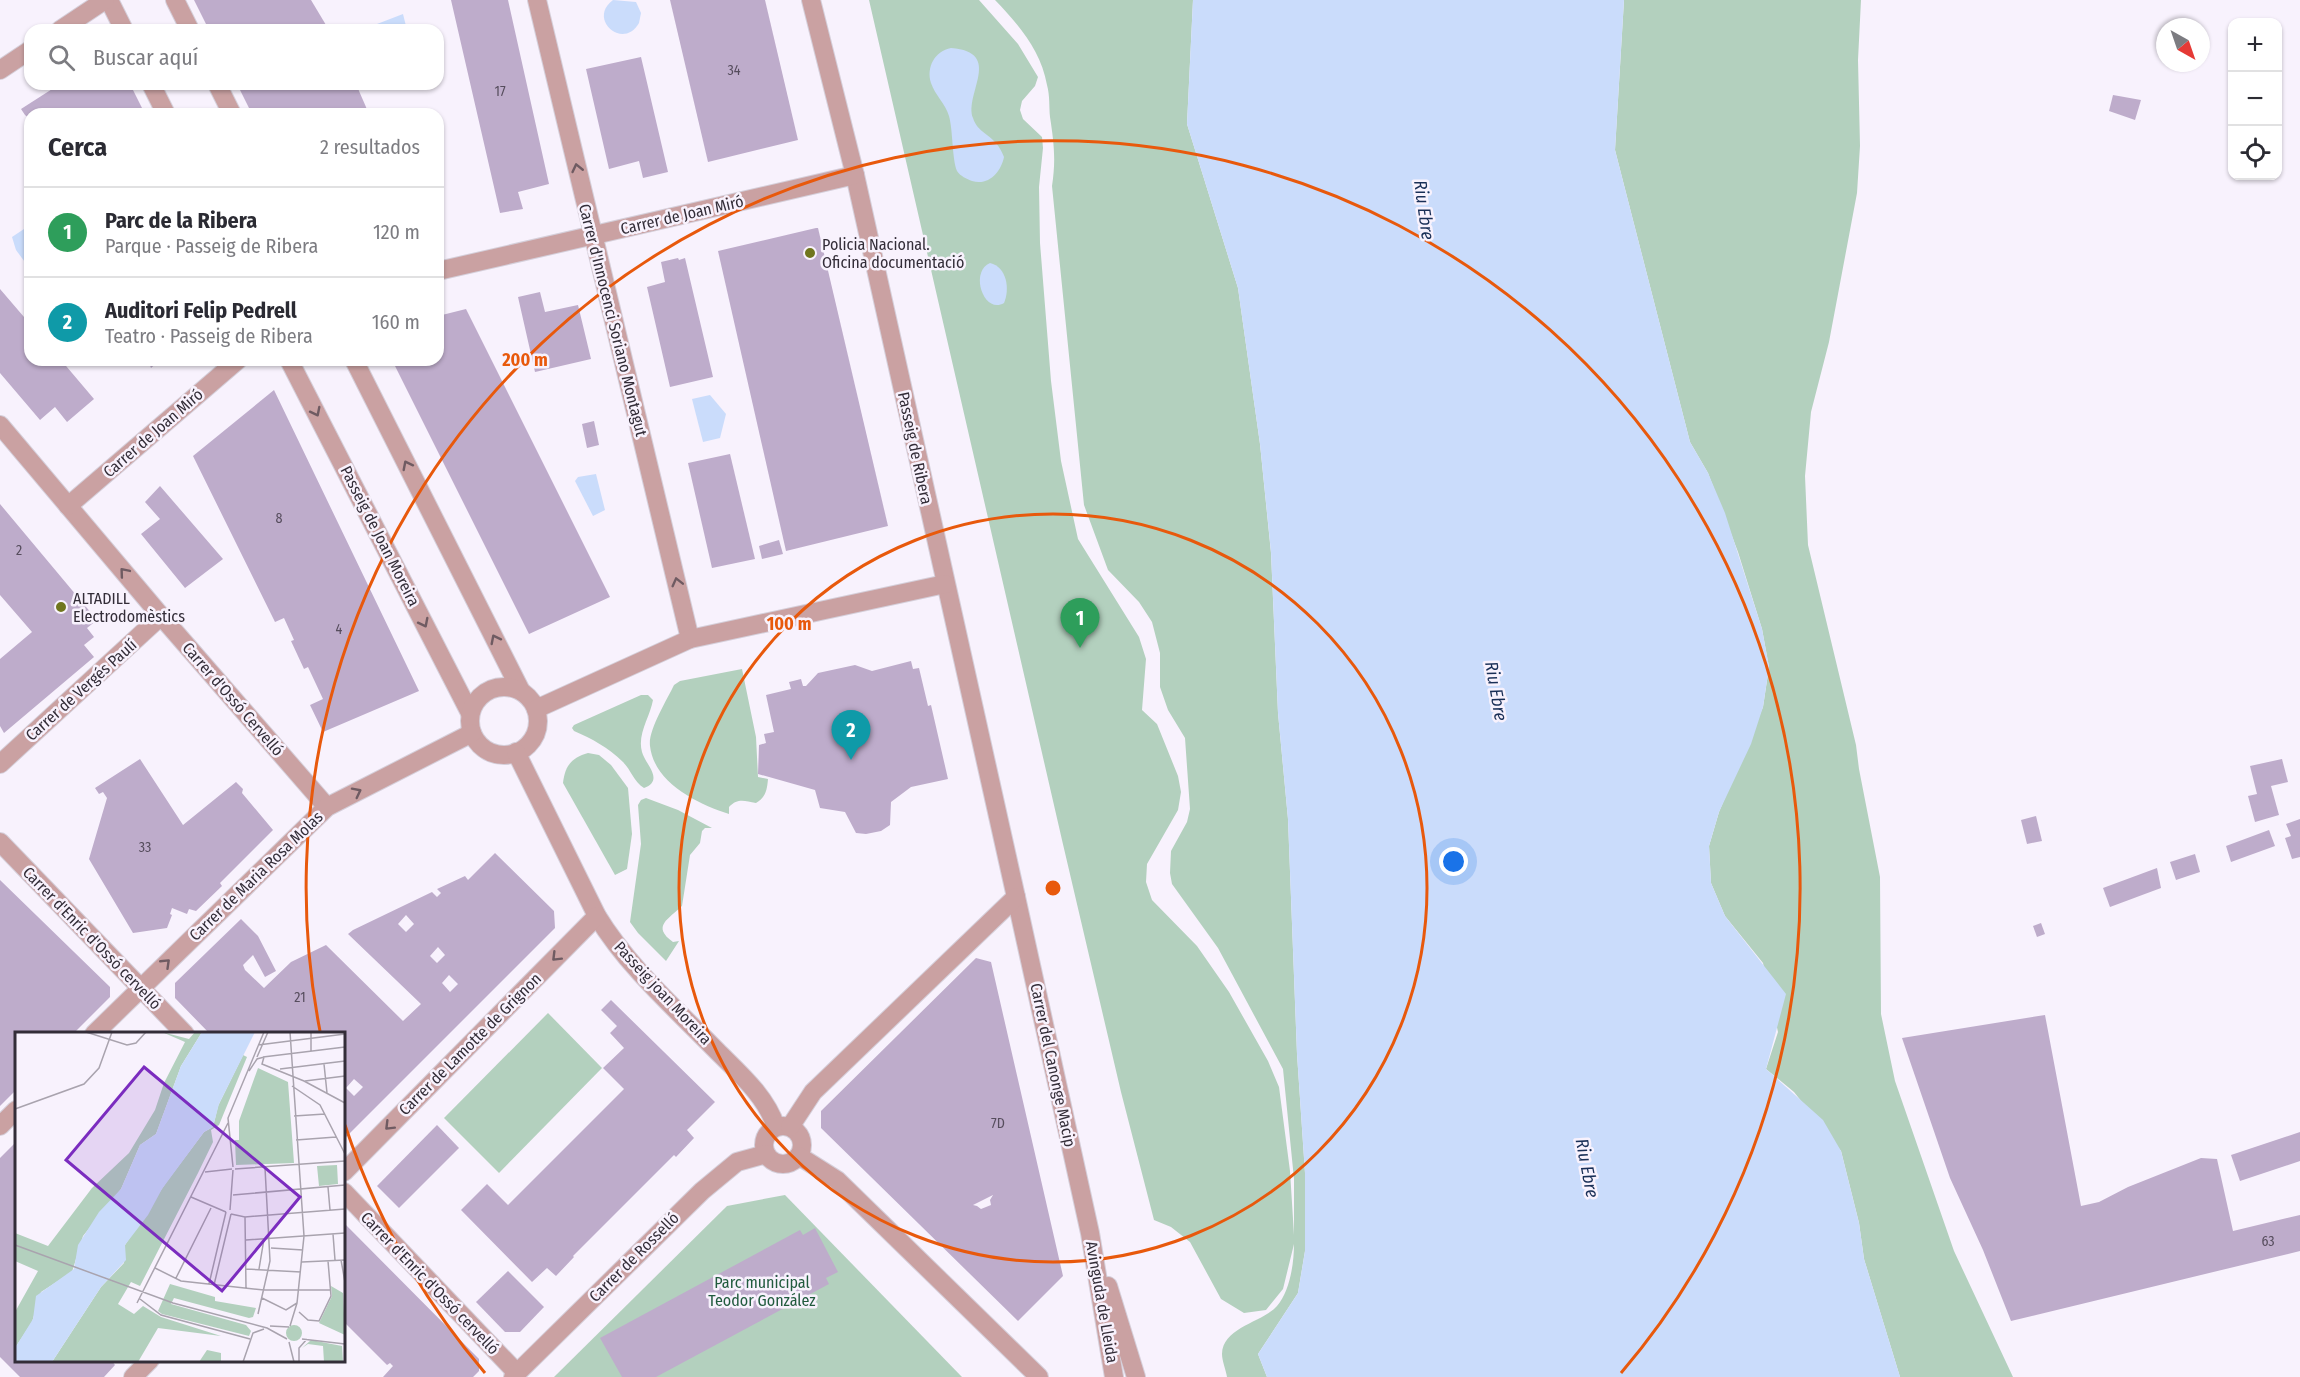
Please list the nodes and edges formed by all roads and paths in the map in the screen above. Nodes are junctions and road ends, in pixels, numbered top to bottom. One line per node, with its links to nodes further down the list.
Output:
1 (107, 0): 5 (street); 6 (street)
2 (175, 0): 7 (street)
3 (537, 0): 15 (street, Carrer d'Innocenci Soriano Montagut, one-way to 3)
4 (811, 0): 14 (street, Passeig de Ribera)
5 (69, 24)
6 (121, 24)
7 (187, 24)
8 (24, 54): 9 (street)
9 (0, 70)
10 (154, 90): 12 (street)
11 (220, 90): 13 (street)
12 (163, 108)
13 (229, 108)
14 (855, 175): 15 (street, Carrer de Joan Miró); 22 (street, Passeig de Ribera)
15 (592, 235): 16 (street, Carrer de Joan Miró); 24 (street, Carrer d'Innocenci Soriano Montagut, one-way to 15)
16 (444, 270)
17 (231, 366): 21 (street, Carrer de Joan Miró)
18 (292, 366): 27 (street, Passeig de Joan Moreira, one-way to 27)
19 (357, 366): 25 (street, one-way to 19)
20 (0, 425): 21 (street, Carrer d'Ossó Cervelló)
21 (68, 506): 23 (street, Carrer d'Ossó Cervelló, one-way to 21)
22 (945, 584): 24 (street); 33 (street, Passeig de Ribera)
23 (161, 616): 30 (street, Carrer de Vergés Paulí); 31 (street, Carrer d'Ossó Cervelló)
24 (690, 639): 26 (street)
25 (521, 691): 26 (street); 27 (street)
26 (536, 709): 29 (street)
27 (470, 713): 28 (street)
28 (472, 733): 29 (street); 31 (street, Carrer de Maria Rosa Molas, one-way to 28)
29 (516, 752): 34 (street, Passeig joan Moreira)
30 (2, 757)
31 (327, 807): 35 (street, Carrer de Maria Rosa Molas, one-way to 31)
32 (0, 842): 35 (street, Carrer d'Enric d'Ossó cervelló)
33 (1016, 897): 40 (street); 45 (street, Carrer del Canonge Macip)
34 (597, 916): 40 (street, Passeig joan Moreira); 43 (street, Carrer de Lamotte de Grignon, one-way to 43)
35 (140, 988): 36 (street, Carrer de Maria Rosa Molas); 37 (street, Carrer d'Enric d'Ossó cervelló)
36 (96, 1032)
37 (183, 1032)
38 (15, 1111): 39 (street)
39 (0, 1126)
40 (783, 1127): 41 (street); 42 (street)
41 (766, 1154): 42 (street); 47 (street, Carrer de Rosselló)
42 (799, 1156): 49 (street)
43 (345, 1171)
44 (345, 1193): 47 (street, Carrer d'Enric d'Ossó cervelló)
45 (1090, 1233): 50 (street, Avinguda de Lleida); 51 (street, Avinguda de Lleida)
46 (148, 1362): 48 (street)
47 (515, 1375)
48 (133, 1377)
49 (1039, 1377)
50 (1114, 1377)
51 (1136, 1377)

